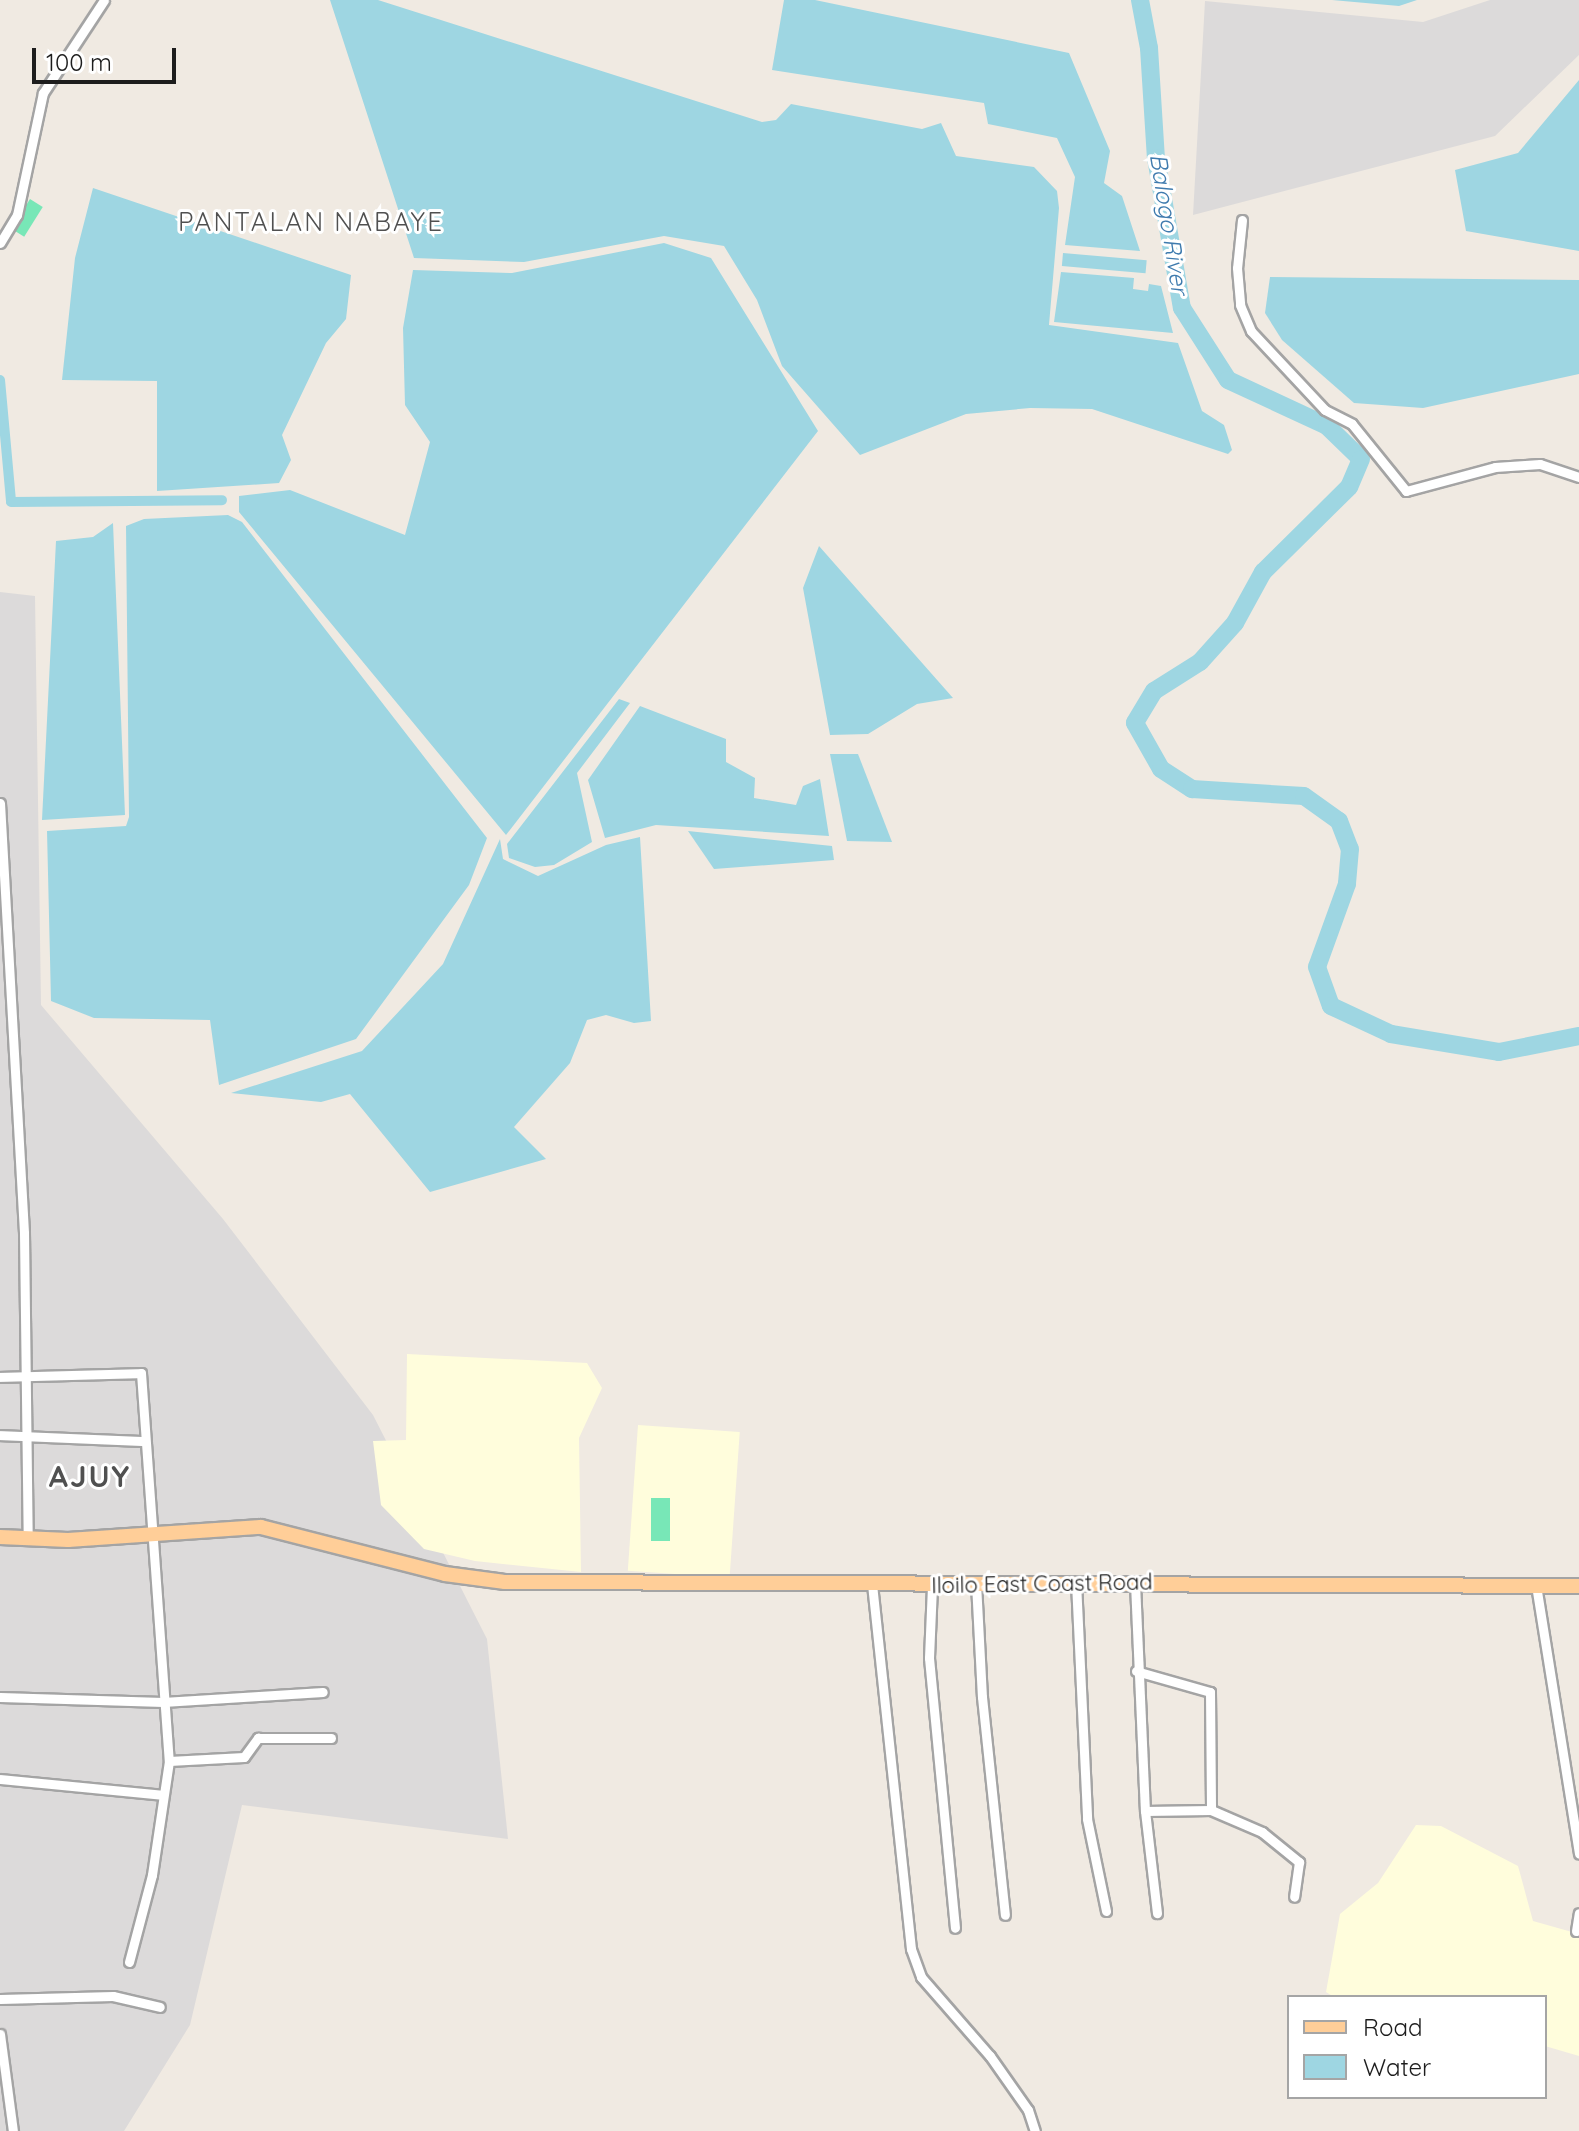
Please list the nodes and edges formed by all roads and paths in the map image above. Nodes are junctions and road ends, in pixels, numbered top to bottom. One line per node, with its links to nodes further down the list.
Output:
1 (104, 0): 3 (street)
2 (1242, 220): 4 (street)
3 (0, 243)
4 (1579, 477)
5 (0, 803): 7 (street)
6 (0, 1377): 7 (street)
7 (28, 1377): 9 (street); 10 (street)
8 (0, 1435): 9 (street)
9 (28, 1435): 10 (street); 13 (street)
10 (143, 1441): 11 (street)
11 (150, 1536): 13 (main road, Iloilo East Coast Road); 17 (main road, Iloilo East Coast Road); 24 (street)
12 (0, 1537): 13 (main road, Iloilo East Coast Road)
13 (28, 1540)
14 (1076, 1582): 15 (main road, Iloilo East Coast Road); 16 (main road, Iloilo East Coast Road); 33 (street)
15 (976, 1583): 19 (main road, Iloilo East Coast Road); 36 (street)
16 (1135, 1583): 18 (main road, Iloilo East Coast Road); 21 (street)
17 (872, 1584): 19 (main road, Iloilo East Coast Road); 44 (street)
18 (1536, 1585): 20 (main road, Iloilo East Coast Road); 31 (street)
19 (932, 1586): 37 (street)
20 (1579, 1586)
21 (1136, 1671): 29 (street); 30 (street)
22 (323, 1692): 24 (street)
23 (0, 1697): 24 (street)
24 (163, 1702): 26 (street)
25 (331, 1738): 26 (street)
26 (169, 1761): 28 (street)
27 (0, 1779): 28 (street)
28 (162, 1795): 39 (street)
29 (1211, 1810): 30 (street); 32 (street)
30 (1145, 1811): 34 (street)
31 (1579, 1854)
32 (1294, 1897)
33 (1106, 1911)
34 (1157, 1913)
35 (1579, 1913): 38 (street)
36 (1005, 1915)
37 (955, 1928)
38 (1576, 1931)
39 (129, 1962)
40 (0, 1999): 41 (street)
41 (160, 2007)
42 (0, 2034): 43 (street)
43 (13, 2131)
44 (1035, 2131)

